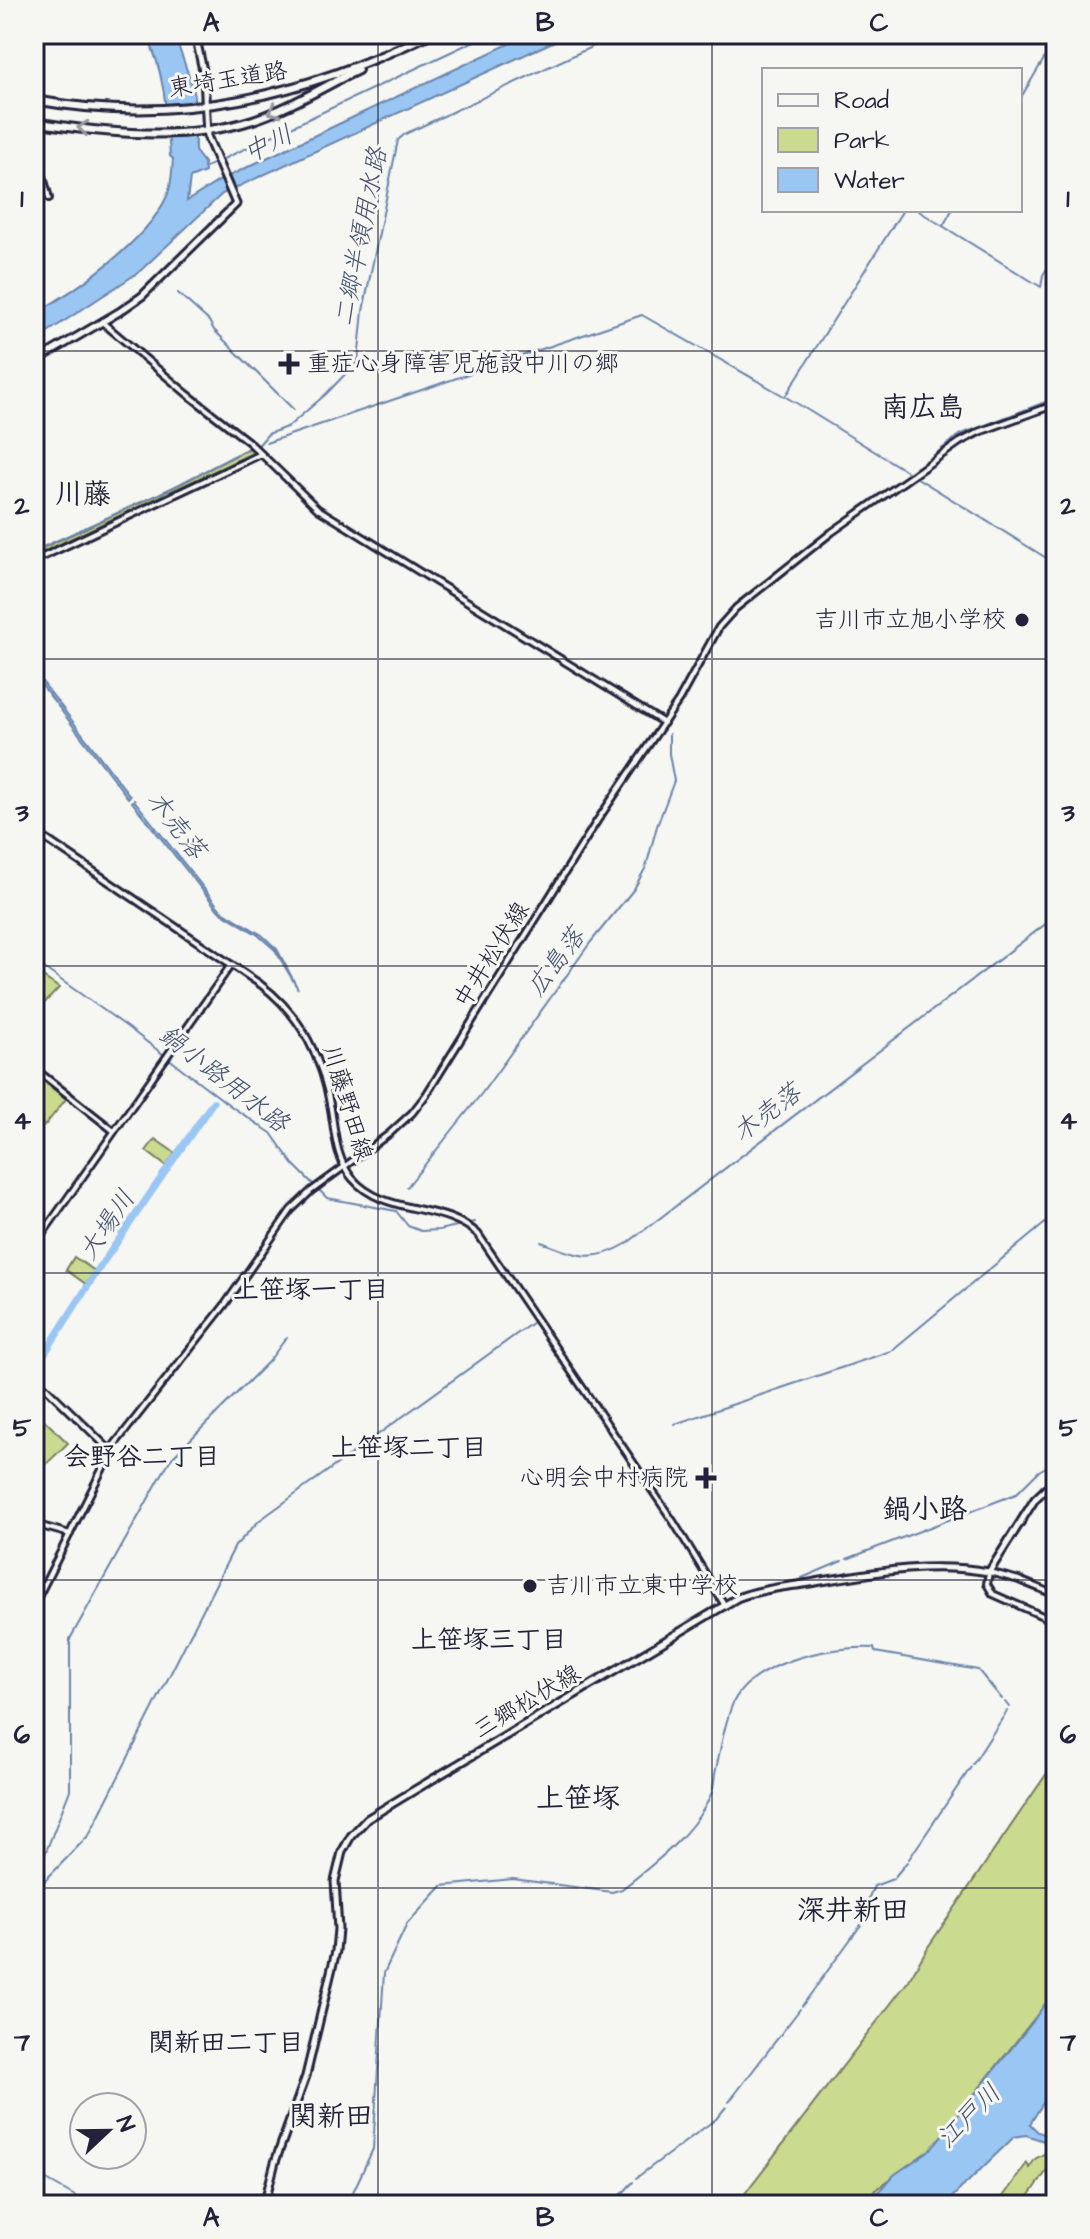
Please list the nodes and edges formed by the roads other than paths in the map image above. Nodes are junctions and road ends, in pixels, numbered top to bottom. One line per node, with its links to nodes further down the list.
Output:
1 (195, 34): 5 (main road)
2 (430, 34): 3 (highway, 東埼玉道路)
3 (419, 39): 5 (highway, 東埼玉道路); 7 (highway, 東埼玉道路, one-way to 7)
4 (34, 100): 5 (highway, 東埼玉道路)
5 (203, 106): 7 (main road)
6 (34, 122): 7 (highway, 東埼玉道路, one-way to 6)
7 (204, 129): 10 (main road)
8 (34, 146): 9 (main road)
9 (49, 198)
10 (102, 322): 11 (main road); 13 (main road)
11 (34, 362)
12 (1056, 404): 15 (main road, 中井松伏線)
13 (260, 452): 14 (main road); 15 (main road)
14 (34, 561)
15 (664, 723): 20 (main road, 中井松伏線)
16 (34, 831): 17 (main road, 川藤野田線)
17 (231, 965): 19 (main road); 20 (main road, 川藤野田線)
18 (34, 1068): 19 (main road)
19 (114, 1131): 21 (main road)
20 (344, 1167): 23 (main road, 中井松伏線); 29 (main road, 川藤野田線)
21 (34, 1246)
22 (34, 1377): 23 (main road)
23 (111, 1451): 26 (main road, 中井松伏線)
24 (1056, 1479): 27 (main road)
25 (34, 1524): 26 (main road)
26 (70, 1534): 30 (main road, 中井松伏線)
27 (989, 1572): 28 (main road); 29 (main road, 三郷松伏線); 31 (main road)
28 (1056, 1595)
29 (724, 1604): 32 (main road, 三郷松伏線)
30 (34, 1605)
31 (1056, 1622)
32 (264, 2205)

